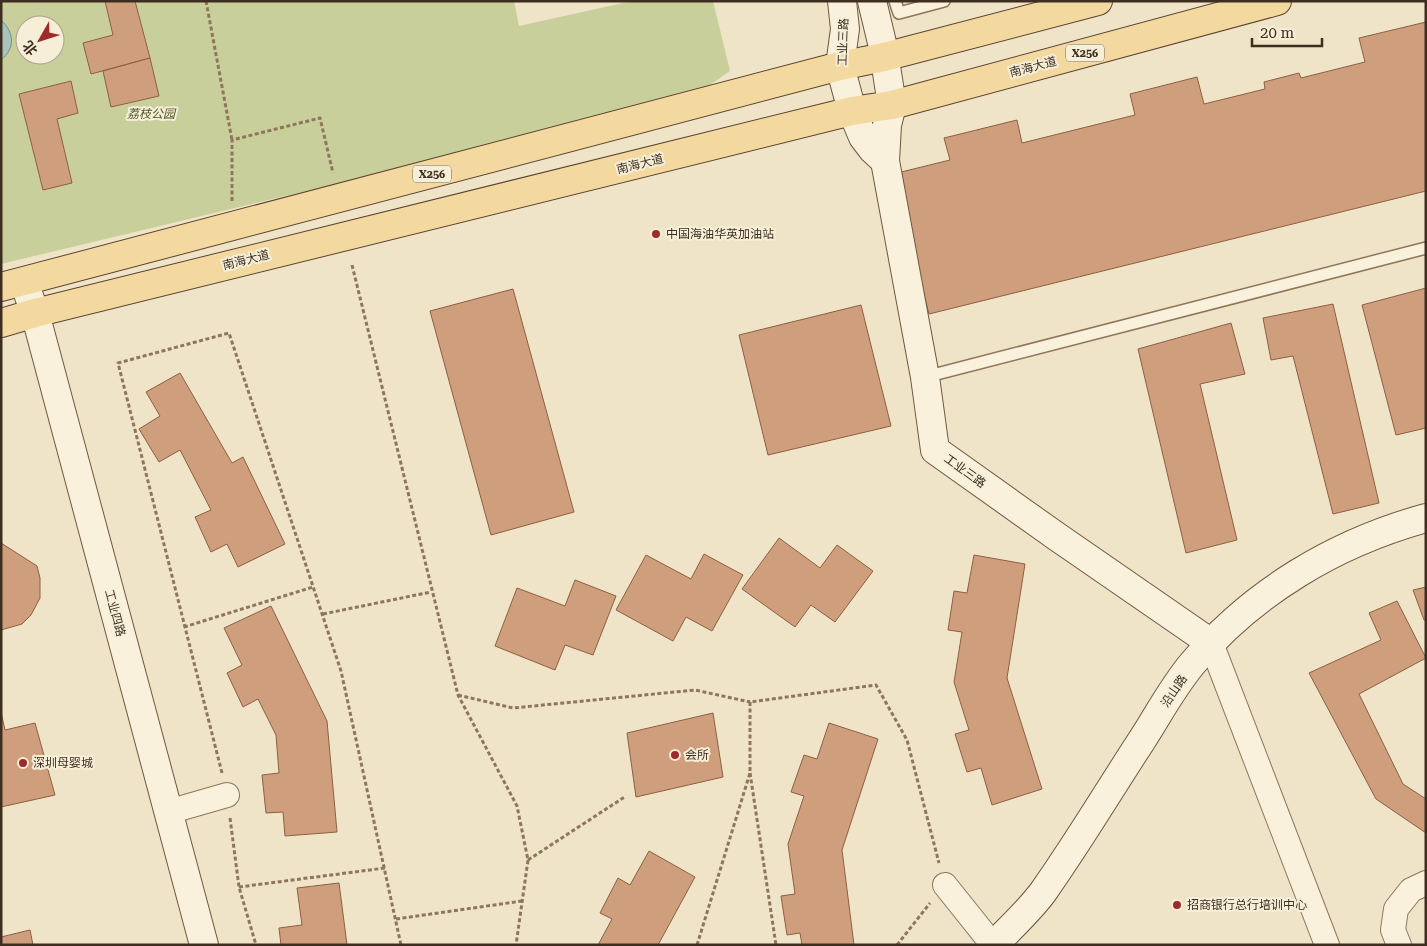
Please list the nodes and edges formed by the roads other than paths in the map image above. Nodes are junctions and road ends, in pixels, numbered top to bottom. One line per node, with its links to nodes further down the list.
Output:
1 (842, 1): 8 (street, 工业三路)
2 (872, 1): 7 (street, 工业三路)
3 (896, 1): 4 (lane)
4 (944, 1)
5 (1098, 1): 7 (main road, X256)
6 (1277, 1): 9 (main road, 南海大道 / X256)
7 (884, 57): 8 (main road, X256); 9 (street, 工业三路)
8 (840, 66): 10 (street, 工业三路); 13 (main road, X256)
9 (892, 105): 10 (main road, 南海大道 / X256); 11 (street, 工业三路)
10 (852, 111): 11 (street, 工业三路); 14 (main road, 南海大道 / X256)
11 (885, 161): 16 (street, 工业三路)
12 (1426, 248): 16 (lane)
13 (13, 284): 14 (street, 工业四路)
14 (35, 312): 15 (main road, 南海大道 / X256); 20 (street, 工业四路)
15 (1, 323)
16 (925, 377): 18 (street, 工业三路)
17 (1426, 518): 18 (street, 沿山路)
18 (1211, 643): 24 (street, 沿山路); 25 (street)
19 (228, 795): 20 (street)
20 (168, 812): 23 (street, 工业四路)
21 (1426, 883): 26 (street)
22 (945, 885): 24 (street)
23 (204, 945)
24 (994, 945)
25 (1327, 945)
26 (1399, 945)

